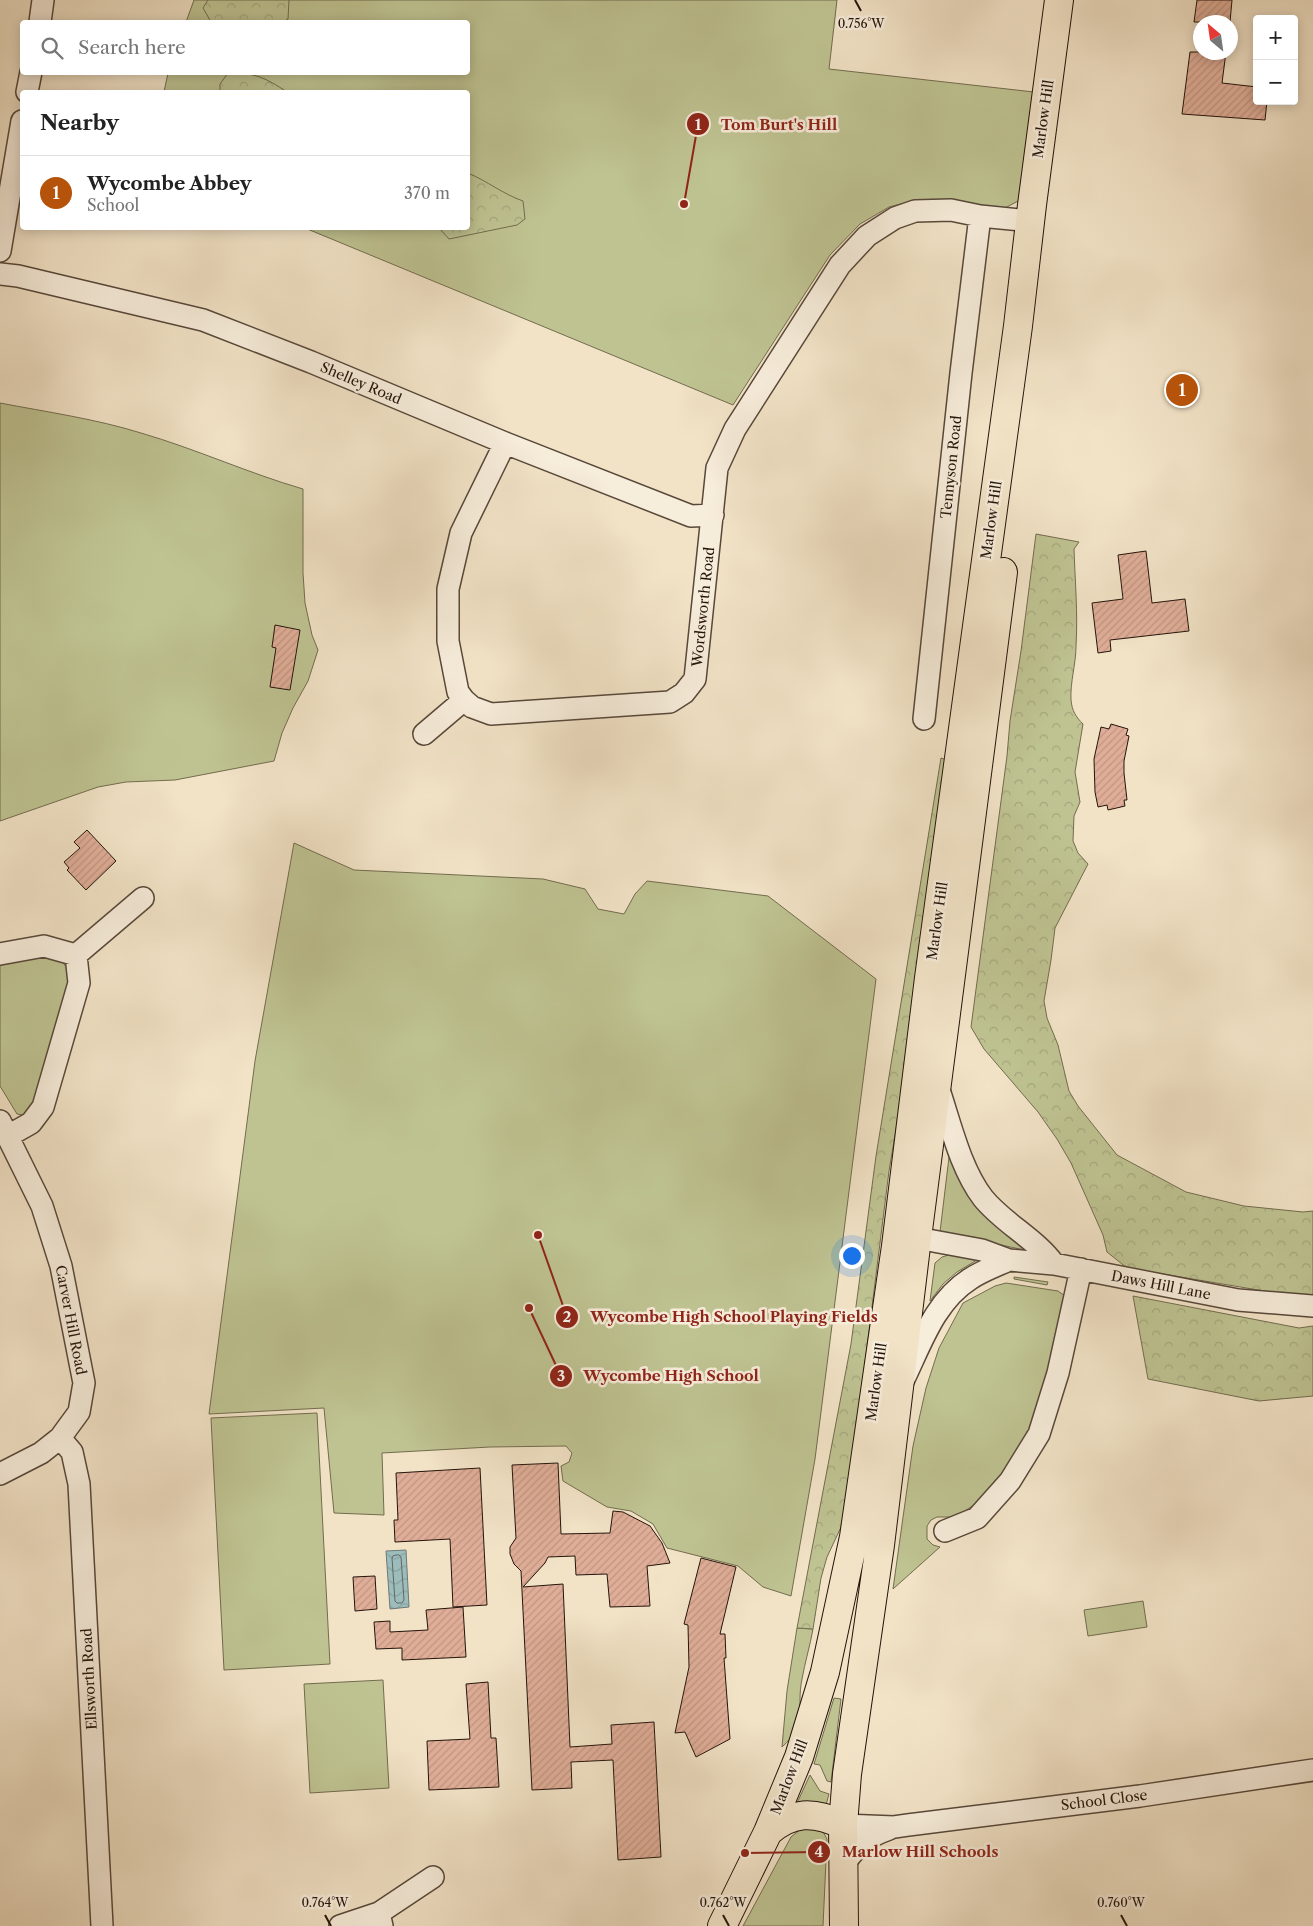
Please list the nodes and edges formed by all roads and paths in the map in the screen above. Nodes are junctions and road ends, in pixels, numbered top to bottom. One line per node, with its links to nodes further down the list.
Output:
1 (44, 0): 4 (street)
2 (1059, 0): 9 (main road, Marlow Hill)
3 (1078, 0): 20 (main road, Marlow Hill)
4 (40, 20)
5 (31, 75): 6 (street)
6 (28, 90)
7 (20, 133): 10 (street)
8 (980, 216): 9 (street, Wordsworth Road); 13 (street, Wordsworth Road); 15 (street, Tennyson Road)
9 (1030, 221): 22 (main road, Marlow Hill)
10 (0, 251)
11 (0, 274): 12 (street, Shelley Road)
12 (505, 444): 13 (street, Shelley Road); 14 (street)
13 (713, 515): 14 (street, Wordsworth Road)
14 (464, 700): 16 (street)
15 (924, 719)
16 (424, 734)
17 (143, 898): 19 (street)
18 (0, 954): 19 (street)
19 (76, 955): 21 (street, Carver Hill Road)
20 (938, 1087): 22 (main road, Marlow Hill); 24 (street)
21 (4, 1128): 28 (street, Carver Hill Road)
22 (907, 1242): 23 (street, Daws Hill Lane); 27 (main road, Marlow Hill); 34 (main road, Marlow Hill)
23 (1008, 1260): 24 (street, Daws Hill Lane); 27 (street)
24 (1054, 1264): 25 (street, Daws Hill Lane)
25 (1081, 1269): 26 (street, Daws Hill Lane); 30 (street)
26 (1313, 1306)
27 (901, 1385): 32 (main road, Marlow Hill)
28 (60, 1438): 29 (street, Carver Hill Road); 38 (street, Ellsworth Road)
29 (0, 1474)
30 (945, 1531)
31 (1313, 1770): 33 (street, School Close)
32 (842, 1825): 33 (street, School Close); 34 (main road, Marlow Hill); 35 (main road, Marlow Hill)
33 (894, 1827): 35 (street, School Close)
34 (768, 1832): 40 (main road, Marlow Hill)
35 (843, 1865): 41 (main road, Marlow Hill)
36 (433, 1877): 37 (street)
37 (380, 1920): 39 (street)
38 (102, 1926)
39 (340, 1926)
40 (722, 1926)
41 (844, 1926)

